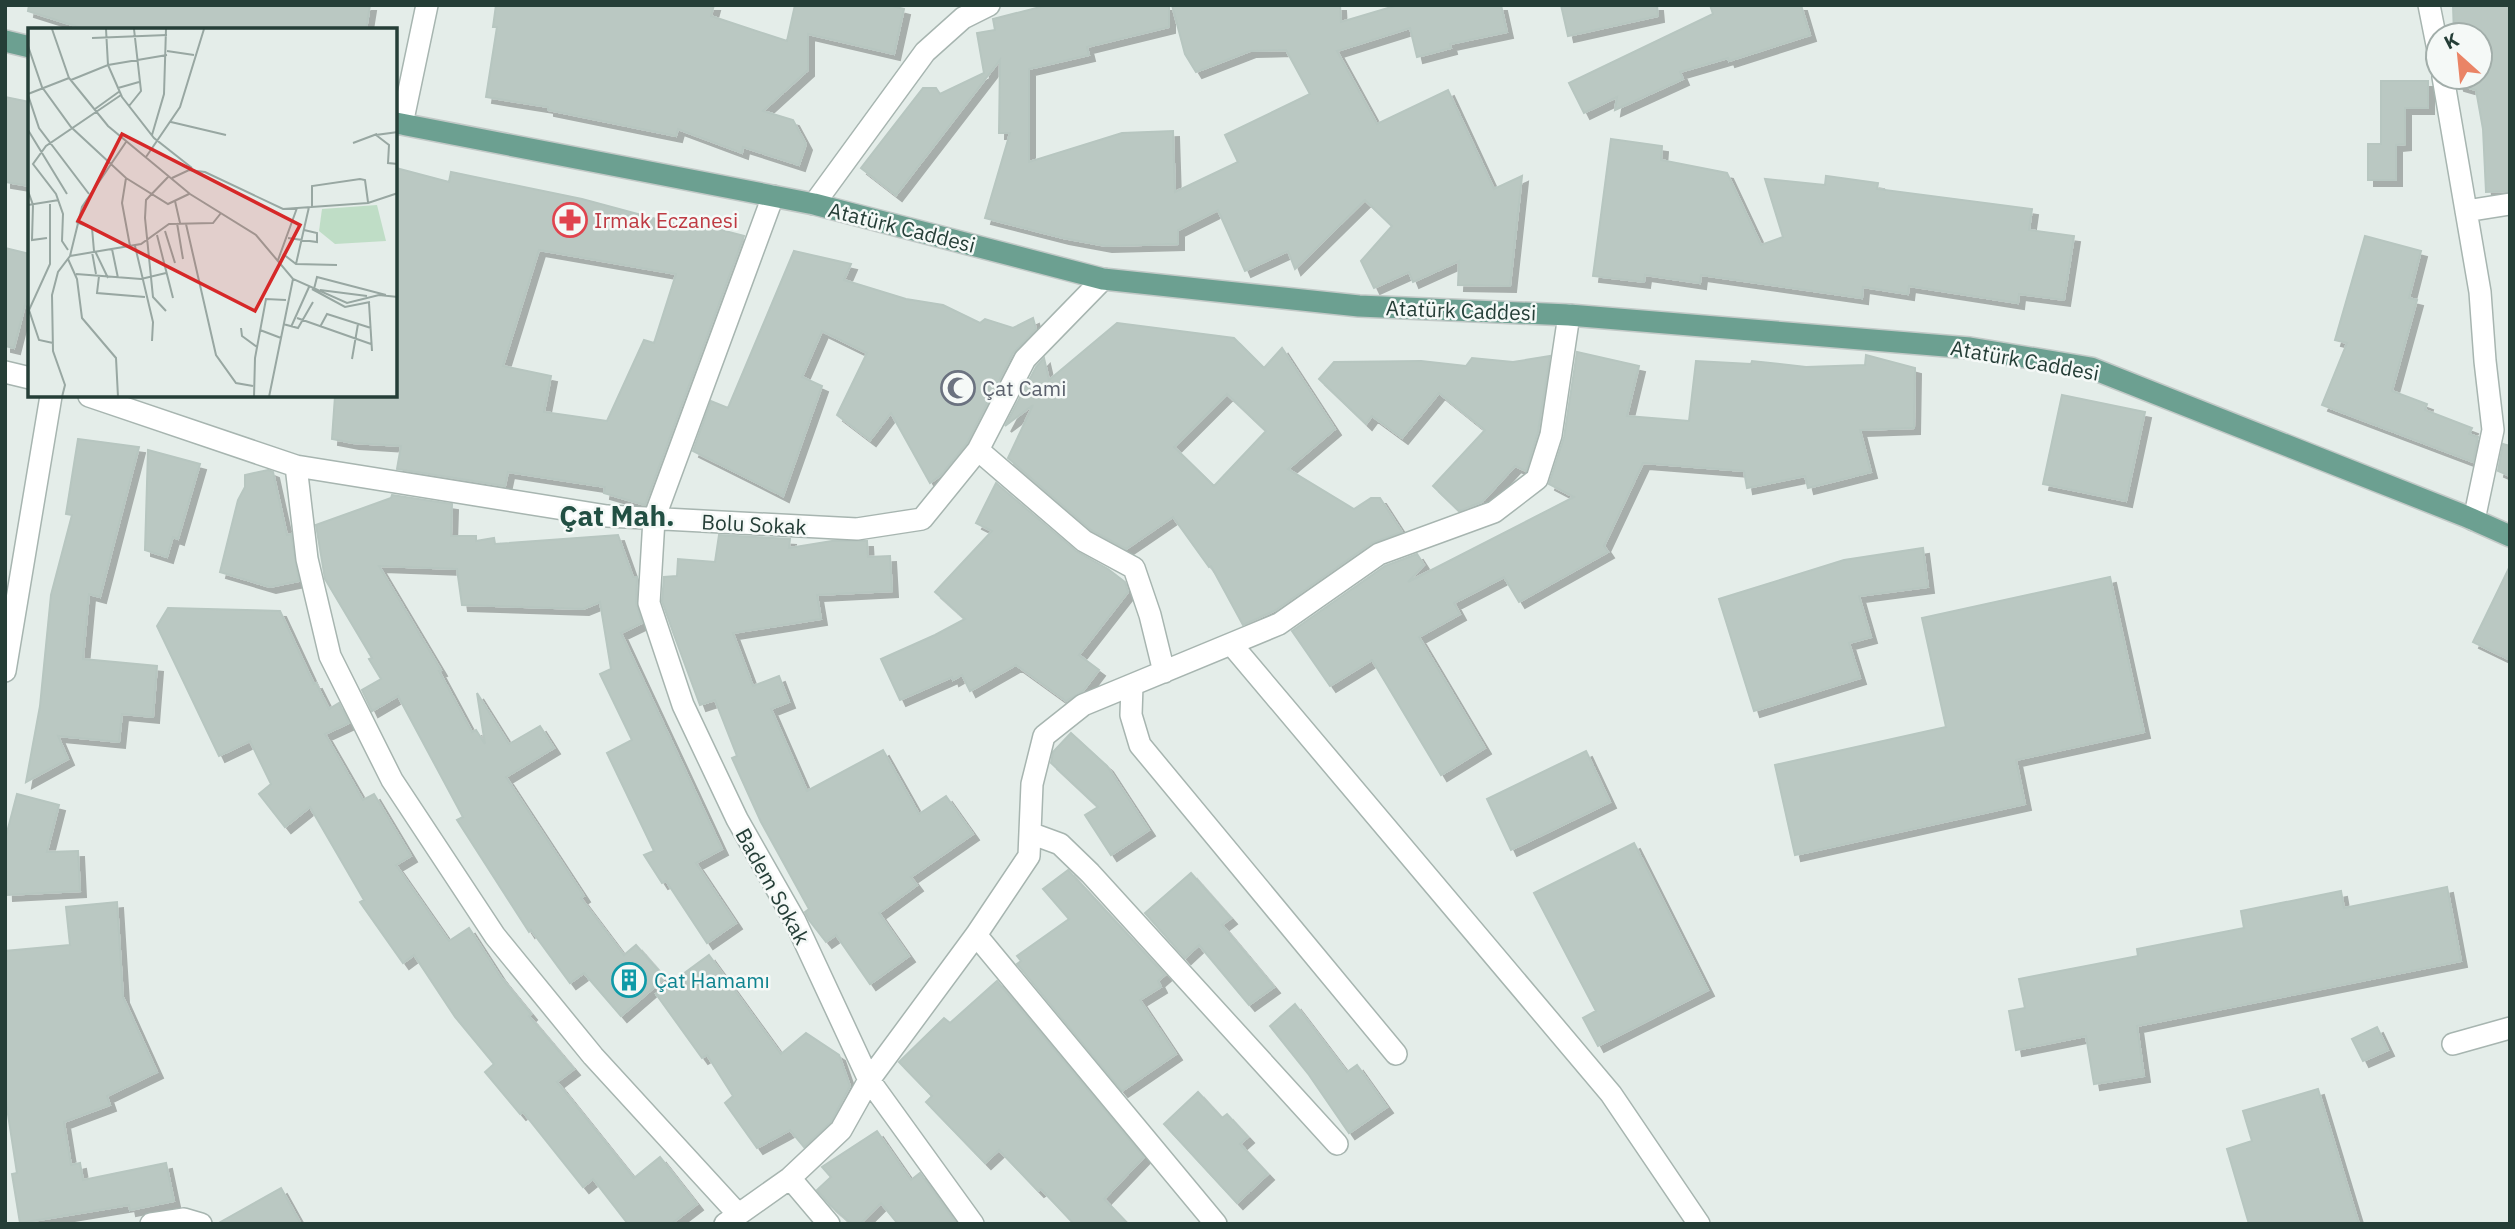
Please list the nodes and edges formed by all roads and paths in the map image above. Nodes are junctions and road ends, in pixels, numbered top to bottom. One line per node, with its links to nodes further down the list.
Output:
1 (427, 5): 6 (street)
2 (989, 5): 8 (street)
3 (5, 41): 4 (main road)
4 (28, 47)
5 (2445, 91): 10 (street)
6 (399, 123): 7 (main road, Atatürk Caddesi)
7 (773, 197): 8 (main road, Atatürk Caddesi); 20 (street, Badem Sokak)
8 (814, 204): 11 (main road, Atatürk Caddesi)
9 (2510, 204): 10 (street)
10 (2466, 211): 17 (street)
11 (1103, 279): 12 (main road, Atatürk Caddesi); 18 (street, Bolu Sokak)
12 (1569, 315): 21 (main road, Atatürk Caddesi); 23 (street)
13 (5, 372): 14 (street)
14 (28, 378)
15 (51, 397): 24 (street)
16 (92, 397): 19 (street, Bolu Sokak)
17 (2501, 433): 21 (street)
18 (978, 450): 20 (street, Bolu Sokak); 25 (street)
19 (296, 466): 20 (street, Bolu Sokak); 35 (street)
20 (654, 519): 32 (street, Badem Sokak)
21 (2474, 520): 22 (main road, Atatürk Caddesi)
22 (2510, 536)
23 (1232, 645): 25 (street); 41 (street)
24 (5, 671)
25 (1164, 672): 26 (street)
26 (1132, 685): 27 (street); 31 (street)
27 (1030, 833): 28 (street); 33 (street)
28 (976, 935): 32 (street); 40 (street)
29 (2510, 1028): 30 (street)
30 (2454, 1044)
31 (1396, 1054)
32 (869, 1080): 34 (street); 39 (street, Badem Sokak)
33 (1337, 1144)
34 (790, 1178): 35 (street); 38 (street)
35 (732, 1219)
36 (151, 1224): 37 (street)
37 (201, 1224)
38 (829, 1224)
39 (973, 1224)
40 (1216, 1224)
41 (1699, 1224)

